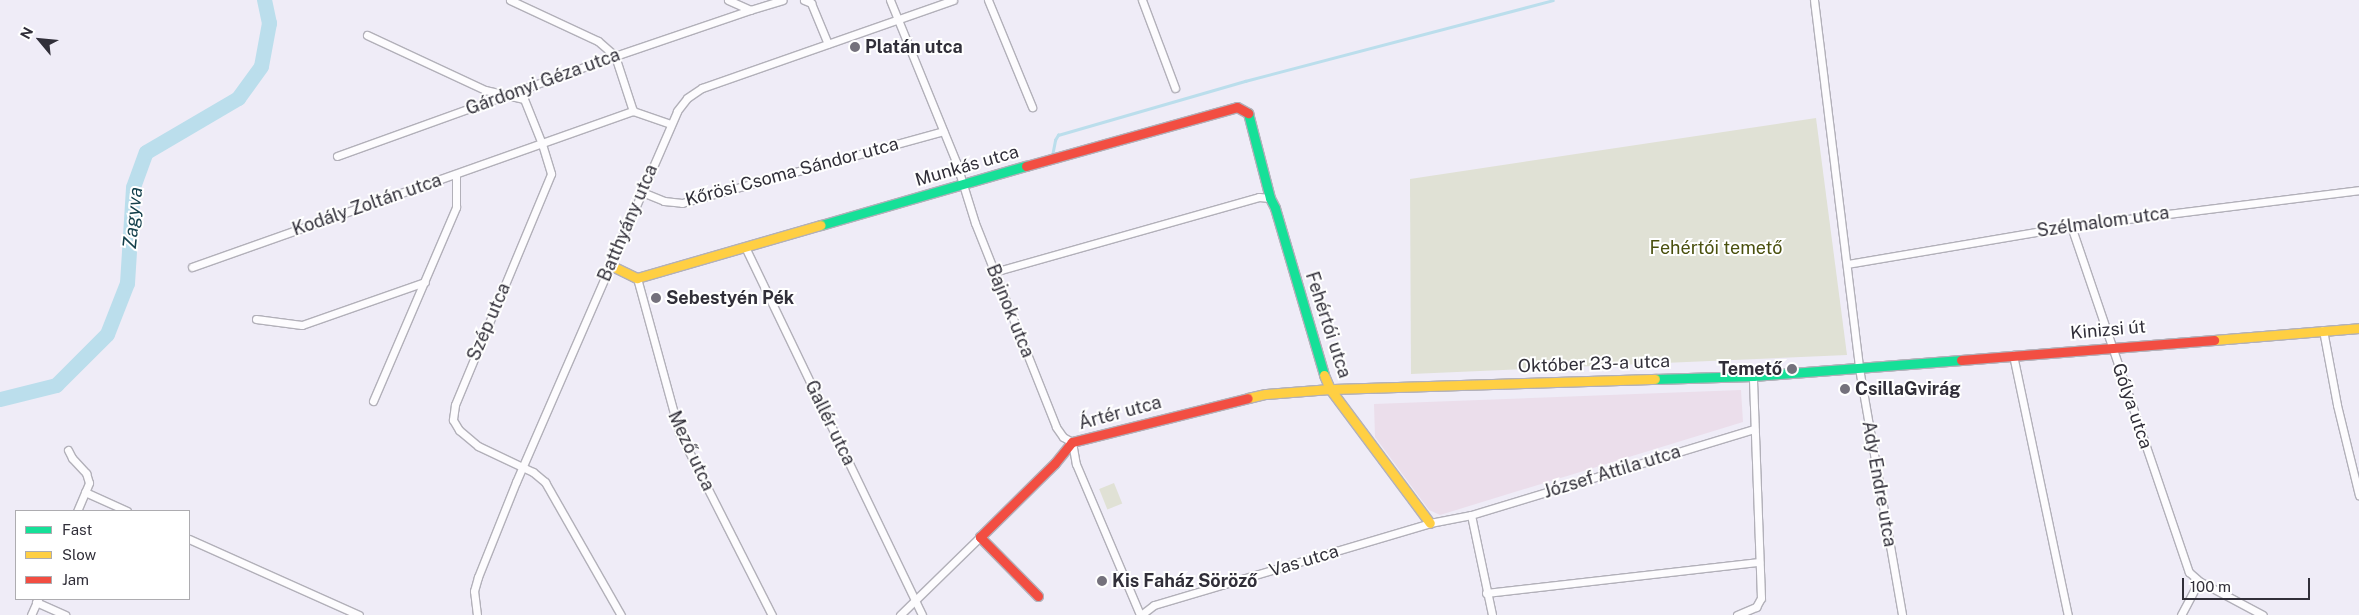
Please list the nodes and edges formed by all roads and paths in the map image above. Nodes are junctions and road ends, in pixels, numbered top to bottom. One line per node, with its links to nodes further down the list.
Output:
1 (510, 0): 14 (street)
2 (728, 0): 10 (street)
3 (783, 0): 10 (street, Gárdonyi Géza utca)
4 (804, 0): 13 (street)
5 (890, 0): 11 (street, Bajnok utca)
6 (953, 0): 11 (street, Batthyány utca)
7 (988, 0): 17 (street)
8 (1142, 0): 15 (street)
9 (1814, 0): 30 (street, Ady Endre utca)
10 (750, 10): 14 (street, Gárdonyi Géza utca)
11 (898, 20): 13 (street, Batthyány utca); 20 (street, Bajnok utca)
12 (367, 35): 16 (street)
13 (828, 44): 19 (street, Batthyány utca)
14 (615, 56): 16 (street, Gárdonyi Géza utca); 18 (street)
15 (1175, 88)
16 (511, 95): 21 (street); 22 (street, Gárdonyi Géza utca)
17 (1032, 107)
18 (632, 110): 19 (street); 21 (street)
19 (670, 124): 26 (street, Batthyány utca)
20 (943, 131): 24 (street, Bajnok utca); 26 (street, Kőrösi Csoma Sándor utca)
21 (542, 144): 23 (street, Kodály Zoltán utca); 48 (street, Szép utca)
22 (337, 156)
23 (456, 174): 32 (street, Kodály Zoltán utca); 35 (street)
24 (963, 183): 27 (street, Munkás utca); 29 (street, Munkás utca); 33 (street, Bajnok utca)
25 (2359, 190): 28 (street, Szélmalom utca)
26 (642, 192): 31 (street, Batthyány utca)
27 (1270, 198): 33 (street); 43 (street, Fehértói utca)
28 (2071, 226): 30 (street, Szélmalom utca); 39 (street, Gólya utca)
29 (745, 247): 34 (street, Munkás utca); 61 (street, Gallér utca)
30 (1848, 264): 41 (street, Ady Endre utca)
31 (610, 265): 34 (street); 48 (street, Batthyány utca)
32 (192, 267)
33 (994, 272): 46 (street, Bajnok utca)
34 (637, 278): 68 (street, Mező utca)
35 (425, 282): 36 (street); 44 (street)
36 (256, 319)
37 (2359, 328): 38 (street, Kinizsi út)
38 (2324, 330): 39 (street, Kinizsi út); 50 (street)
39 (2111, 346): 40 (street, Kinizsi út); 58 (street, Gólya utca)
40 (2013, 355): 41 (street, Kinizsi út); 75 (street)
41 (1859, 368): 42 (street, Október 23-a utca); 74 (street, Ady Endre utca)
42 (1752, 376): 43 (street, Október 23-a utca); 45 (street)
43 (1330, 389): 46 (street, Ártér utca); 54 (street, Fehértói utca)
44 (373, 401)
45 (1754, 429): 53 (street, József Attila utca); 57 (street)
46 (1072, 442): 55 (street, Ártér utca); 71 (street)
47 (68, 450): 49 (street)
48 (523, 468): 66 (street, Batthyány utca); 67 (street)
49 (85, 492): 51 (street); 52 (street)
50 (2359, 495)
51 (76, 510)
52 (125, 510)
53 (1470, 515): 54 (street, Vas utca); 59 (street)
54 (1430, 523): 71 (street, Vas utca)
55 (980, 537): 60 (street); 61 (street)
56 (190, 539): 65 (street)
57 (1759, 562): 59 (street); 73 (street)
58 (2199, 581): 76 (street); 77 (street)
59 (1486, 593): 72 (street)
60 (1038, 596)
61 (916, 600): 69 (street); 70 (street, Gallér utca)
62 (37, 601): 63 (street); 64 (street)
63 (31, 615)
64 (65, 615)
65 (359, 615)
66 (476, 615)
67 (621, 615)
68 (772, 615)
69 (900, 615)
70 (922, 615)
71 (1141, 615)
72 (1492, 615)
73 (1737, 615)
74 (1902, 615)
75 (2068, 615)
76 (2182, 615)
77 (2263, 615)

